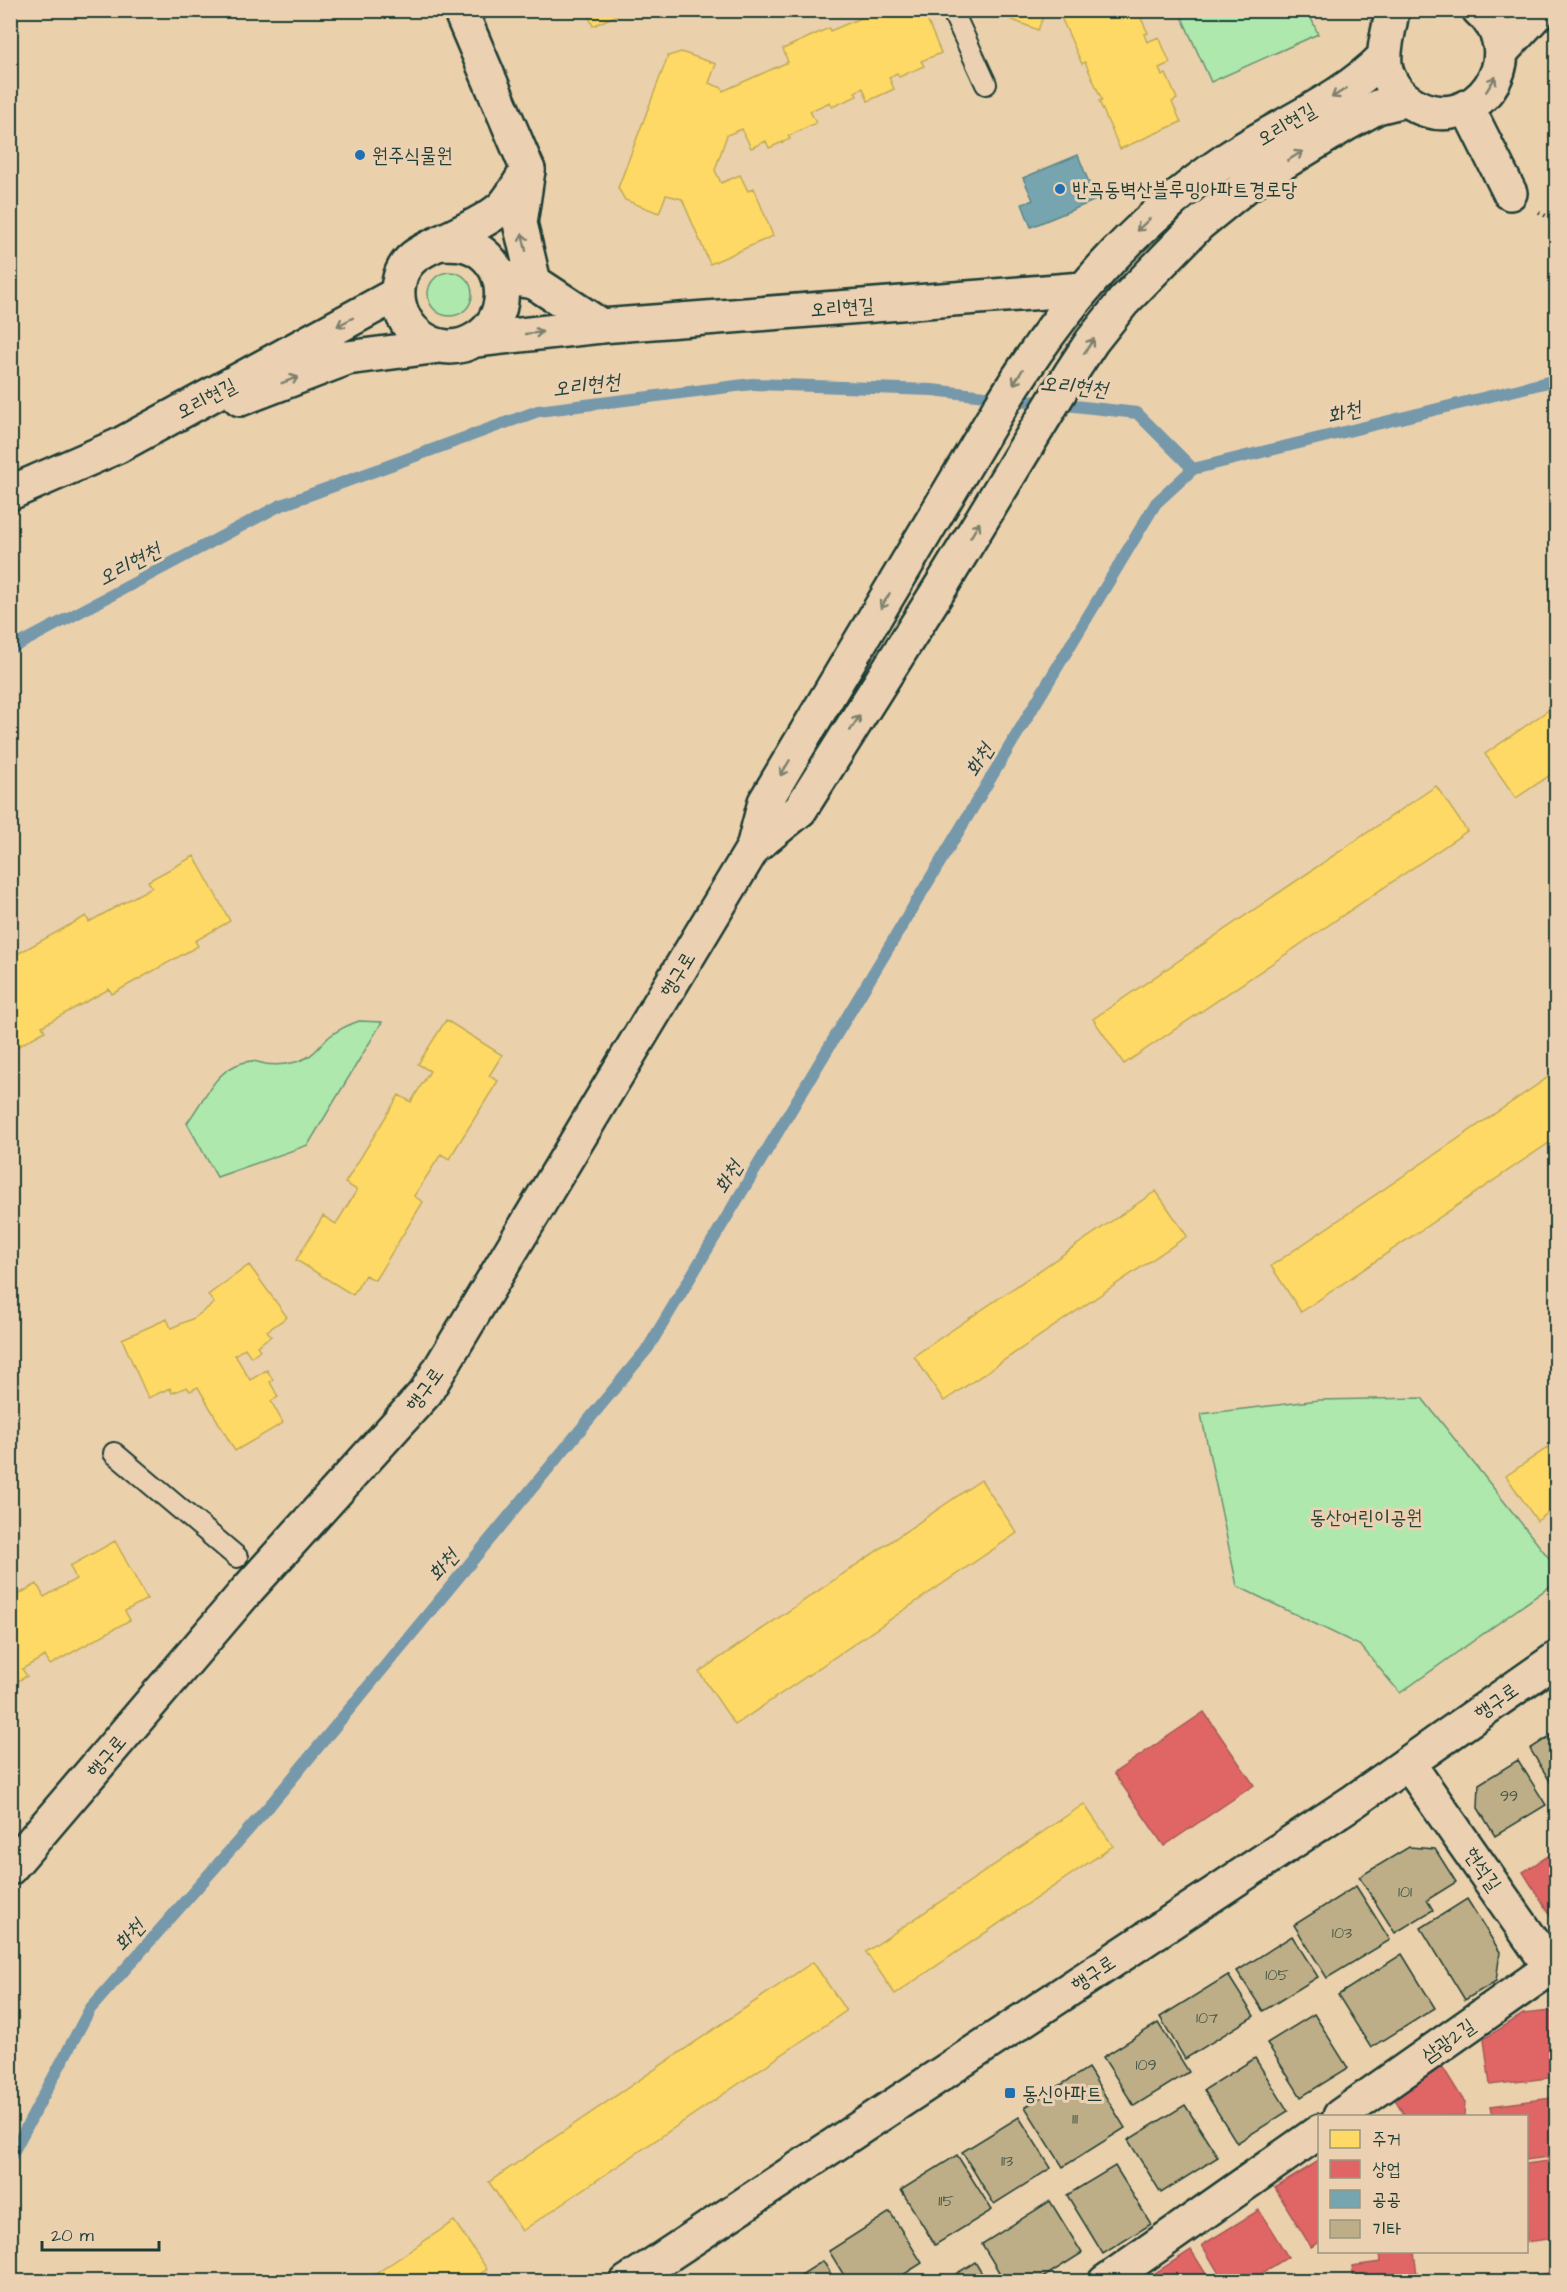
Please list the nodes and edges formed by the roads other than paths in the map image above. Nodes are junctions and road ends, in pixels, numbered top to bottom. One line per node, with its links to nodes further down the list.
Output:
1 (460, 10): 10 (street)
2 (952, 10): 7 (lane)
3 (1540, 10): 4 (street); 6 (street)
4 (1483, 13): 6 (street)
5 (1393, 27): 8 (street); 16 (street, 오리현길, one-way to 16)
6 (1500, 52): 9 (street, one-way to 6)
7 (986, 84)
8 (1405, 100): 9 (street); 22 (street, 오리현길, one-way to 8)
9 (1467, 107): 11 (street)
10 (528, 170): 12 (street); 14 (street, one-way to 10)
11 (1510, 193)
12 (441, 243): 13 (street); 15 (street)
13 (500, 277): 14 (street); 18 (street)
14 (534, 282): 17 (street)
15 (397, 294): 19 (street); 20 (street, 오리현길, one-way to 20)
16 (1073, 300): 17 (street, 오리현길); 23 (street, 행구로, one-way to 23)
17 (600, 326): 18 (street, 오리현길, one-way to 17)
18 (476, 340): 19 (street)
19 (440, 346): 20 (street, one-way to 19)
20 (118, 446): 21 (street, 오리현길)
21 (10, 493)
22 (945, 580): 23 (street, 행구로, one-way to 22)
23 (753, 848): 28 (street, 행구로)
24 (114, 1453): 25 (lane)
25 (237, 1557)
26 (1557, 1659): 27 (street, 행구로)
27 (1408, 1763): 29 (street, 현석길); 32 (street, 행구로)
28 (10, 1868)
29 (1555, 1969): 30 (street, 삼광2길)
30 (1341, 2115)
31 (1318, 2132): 33 (street)
32 (627, 2282)
33 (1105, 2282)

